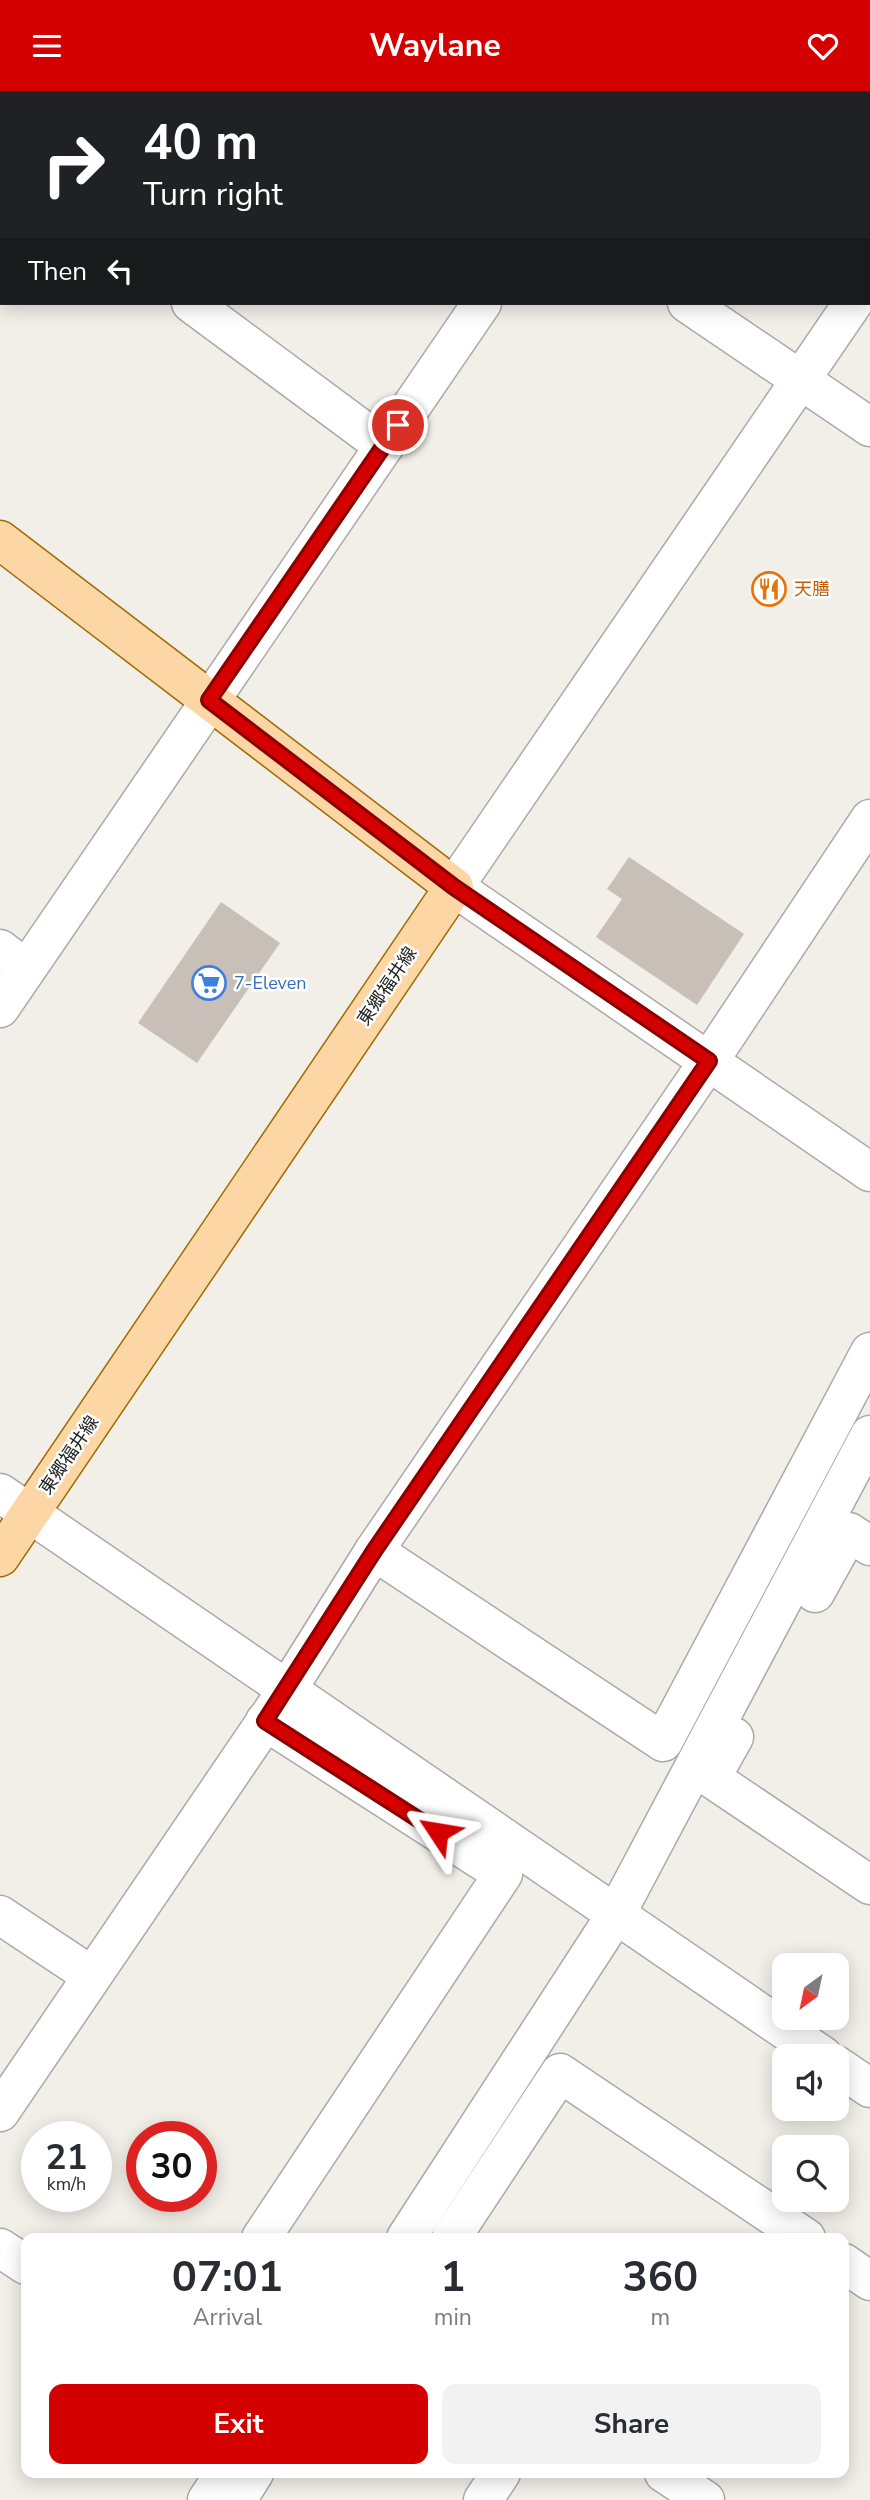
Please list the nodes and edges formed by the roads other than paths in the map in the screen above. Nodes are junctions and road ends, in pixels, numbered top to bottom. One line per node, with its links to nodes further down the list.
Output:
1 (194, 305): 7 (street)
2 (481, 305): 7 (street)
3 (690, 305): 5 (street)
4 (852, 305): 5 (street)
5 (800, 381): 6 (street); 11 (street)
6 (870, 427)
7 (384, 446): 9 (street)
8 (0, 540): 9 (main road)
9 (209, 700): 11 (main road); 12 (street)
10 (870, 818): 14 (street)
11 (454, 887): 14 (street); 18 (main road, 東郷福井線)
12 (13, 959): 13 (street)
13 (0, 1008)
14 (709, 1061): 15 (street); 20 (street)
15 (870, 1172)
16 (870, 1352): 20 (street)
17 (870, 1435): 26 (street)
18 (15, 1503): 21 (main road, 東郷福井線); 22 (street)
19 (870, 1546): 24 (street)
20 (374, 1551): 22 (street)
21 (0, 1557)
22 (287, 1690): 23 (street); 26 (street)
23 (265, 1721): 27 (street); 32 (street)
24 (870, 1885)
25 (0, 1915): 27 (street)
26 (615, 1916): 28 (street); 33 (street)
27 (92, 1976): 31 (street)
28 (805, 2044)
29 (849, 2074): 30 (street)
30 (870, 2088)
31 (0, 2112)
32 (264, 2233)
33 (410, 2233)
34 (454, 2233): 35 (street)
35 (799, 2233)
36 (0, 2248): 37 (street)
37 (21, 2262)
38 (849, 2266): 39 (street)
39 (870, 2281)
40 (222, 2478): 44 (street)
41 (251, 2478): 45 (street)
42 (498, 2478): 46 (street)
43 (672, 2478): 47 (street)
44 (207, 2500)
45 (237, 2500)
46 (483, 2500)
47 (705, 2500)

